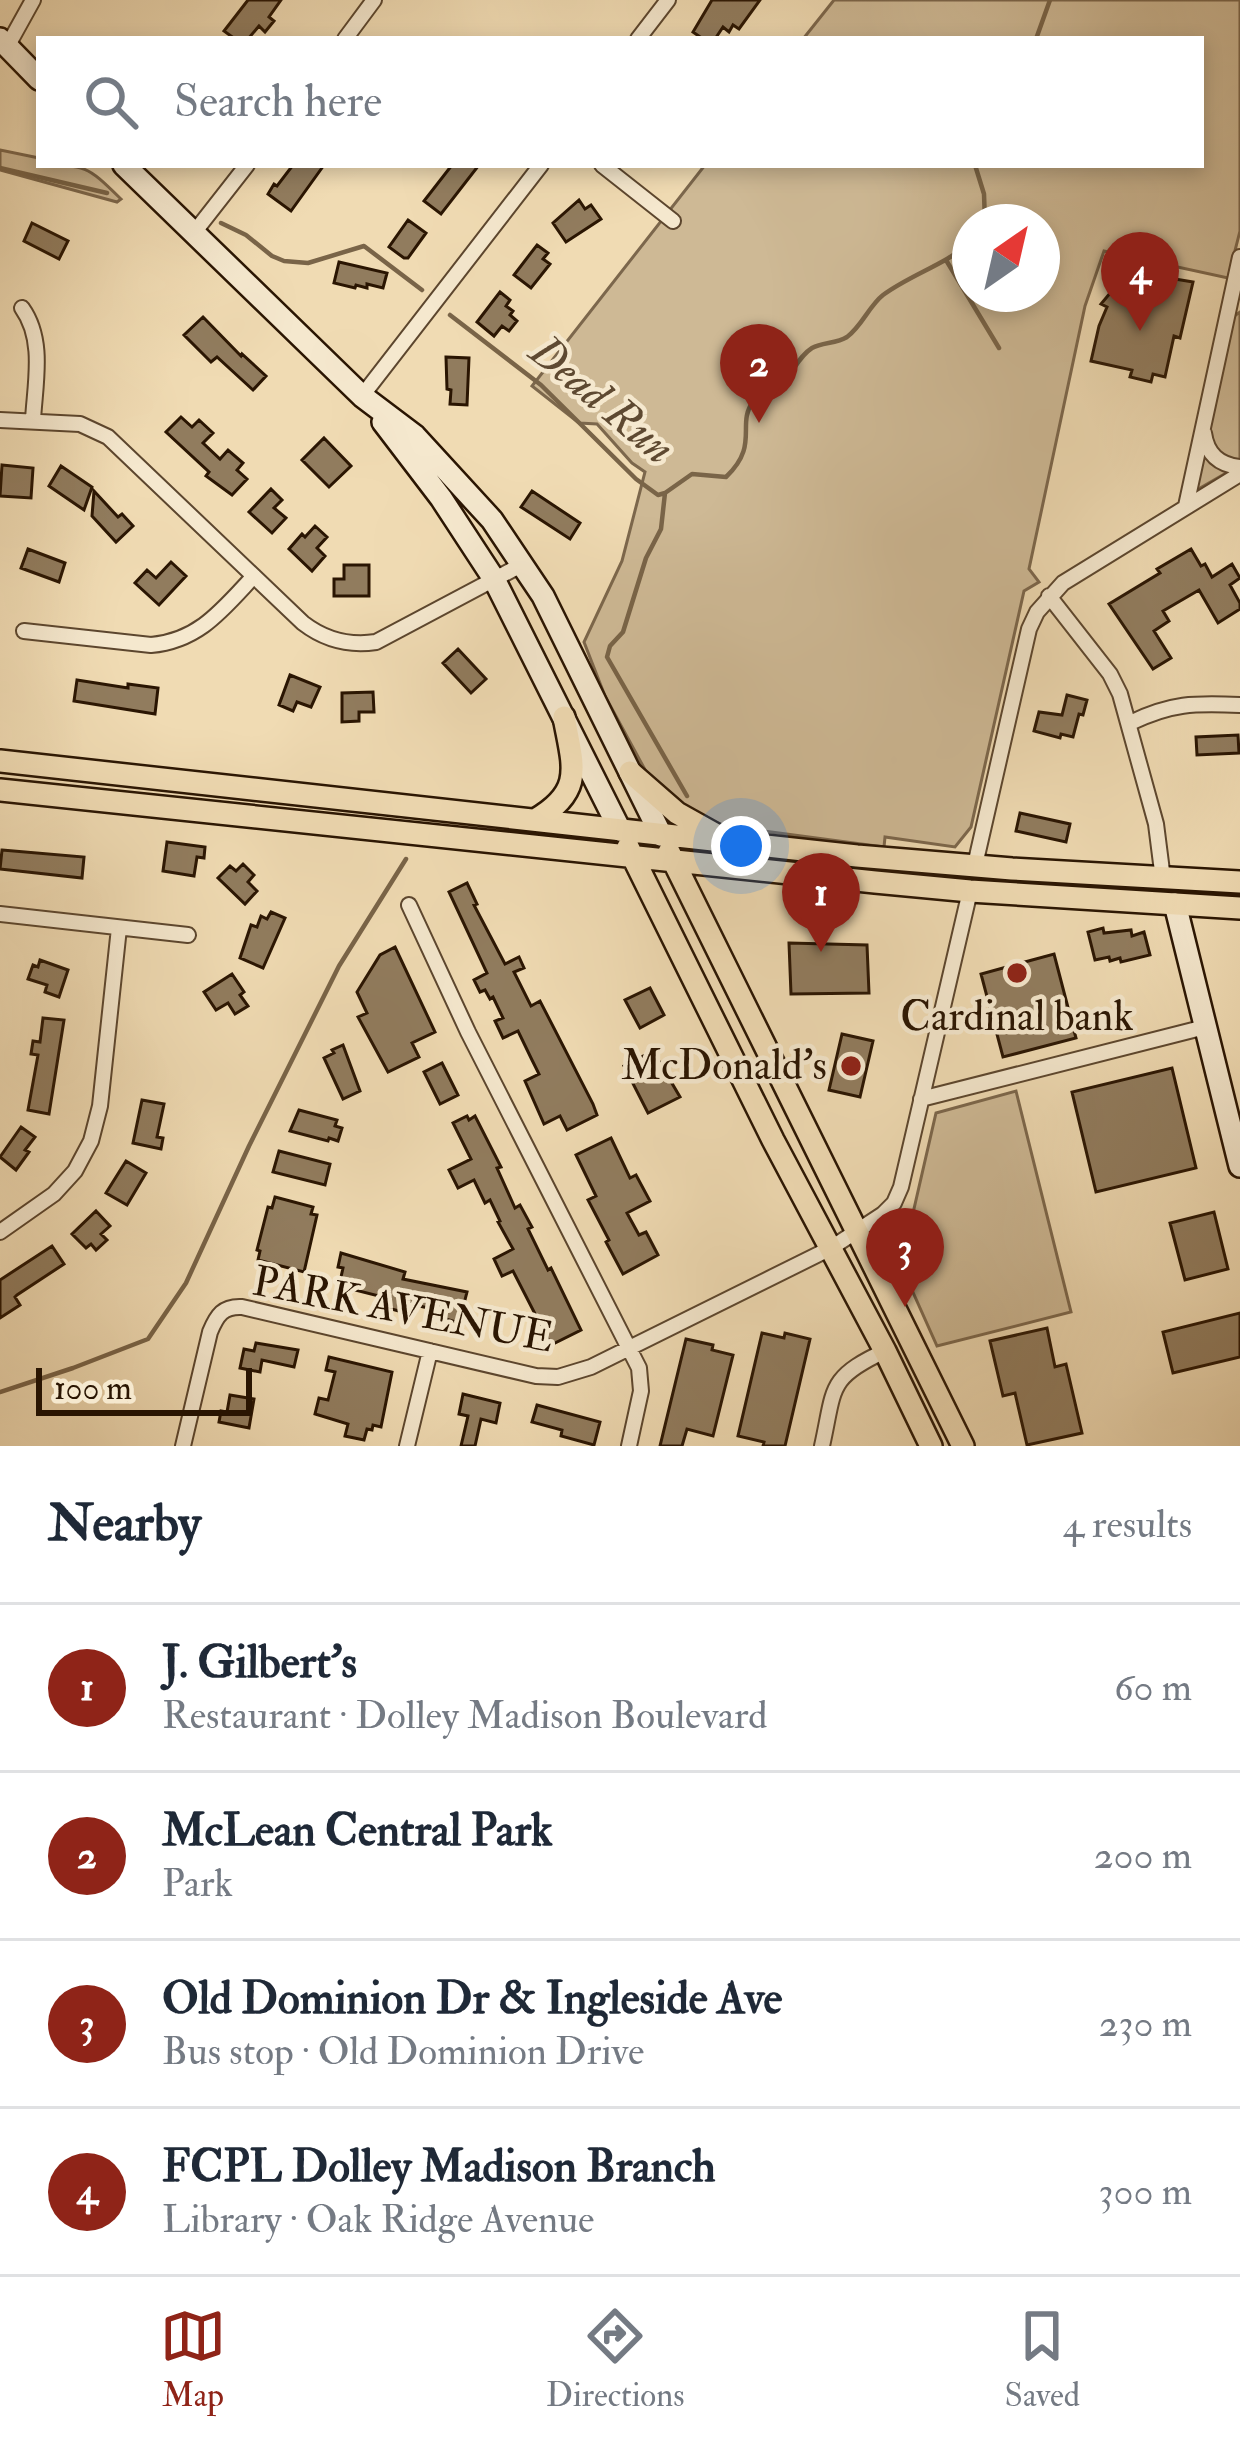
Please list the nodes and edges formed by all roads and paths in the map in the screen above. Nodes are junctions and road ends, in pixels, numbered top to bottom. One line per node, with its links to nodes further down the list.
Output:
1 (33, 0): 6 (street)
2 (374, 0): 4 (street)
3 (668, 0): 5 (street)
4 (347, 36)
5 (640, 36)
6 (3, 43): 7 (main road)
7 (36, 76)
8 (127, 168): 13 (main road)
9 (245, 168): 13 (street)
10 (539, 168): 16 (street)
11 (606, 168): 12 (street)
12 (673, 221)
13 (194, 234): 16 (main road)
14 (1240, 257): 19 (street)
15 (22, 308): 18 (street)
16 (362, 396): 22 (main road); 24 (main road)
17 (0, 420): 18 (street)
18 (33, 420): 23 (street)
19 (1203, 428): 20 (street); 21 (street)
20 (1240, 470): 21 (street)
21 (1186, 506): 25 (street)
22 (523, 563): 24 (street); 31 (main road)
23 (254, 576): 24 (street); 26 (street)
24 (494, 580): 28 (main road)
25 (1049, 596): 29 (street); 39 (street)
26 (24, 631)
27 (1240, 705): 29 (street)
28 (564, 717): 33 (main road); 34 (main road)
29 (1130, 723): 42 (street)
30 (0, 761): 33 (main road)
31 (630, 772): 35 (main road); 36 (main road)
32 (0, 790): 37 (main road)
33 (535, 820): 34 (main road)
34 (620, 830): 35 (main road); 37 (main road)
35 (661, 835): 36 (main road); 38 (main road)
36 (731, 842): 39 (main road)
37 (633, 857): 38 (main road); 59 (main road)
38 (674, 862): 40 (main road); 49 (main road)
39 (975, 866): 41 (main road); 44 (main road)
40 (738, 868): 44 (main road); 49 (main road)
41 (1012, 869): 42 (main road); 45 (main road)
42 (1163, 879): 43 (main road)
43 (1240, 882)
44 (908, 886): 45 (main road)
45 (970, 891): 47 (main road); 55 (street, PARK AVENUE)
46 (410, 904): 60 (street)
47 (1175, 904): 48 (main road); 53 (main road)
48 (1240, 908)
49 (698, 910): 58 (main road)
50 (0, 914): 51 (street)
51 (119, 928): 52 (street); 57 (street)
52 (188, 935)
53 (1205, 1028): 54 (main road); 55 (street)
54 (1232, 1098): 56 (main road)
55 (921, 1099): 58 (street, PARK AVENUE)
56 (1240, 1166)
57 (0, 1232)
58 (857, 1232): 59 (street, PARK AVENUE); 68 (main road)
59 (830, 1248): 60 (street, PARK AVENUE); 62 (main road)
60 (629, 1348): 61 (street, PARK AVENUE); 65 (street)
61 (430, 1351): 63 (street, PARK AVENUE); 64 (street)
62 (885, 1351): 66 (street); 67 (main road)
63 (183, 1446)
64 (407, 1446)
65 (629, 1446)
66 (821, 1446)
67 (931, 1446)
68 (963, 1446)

